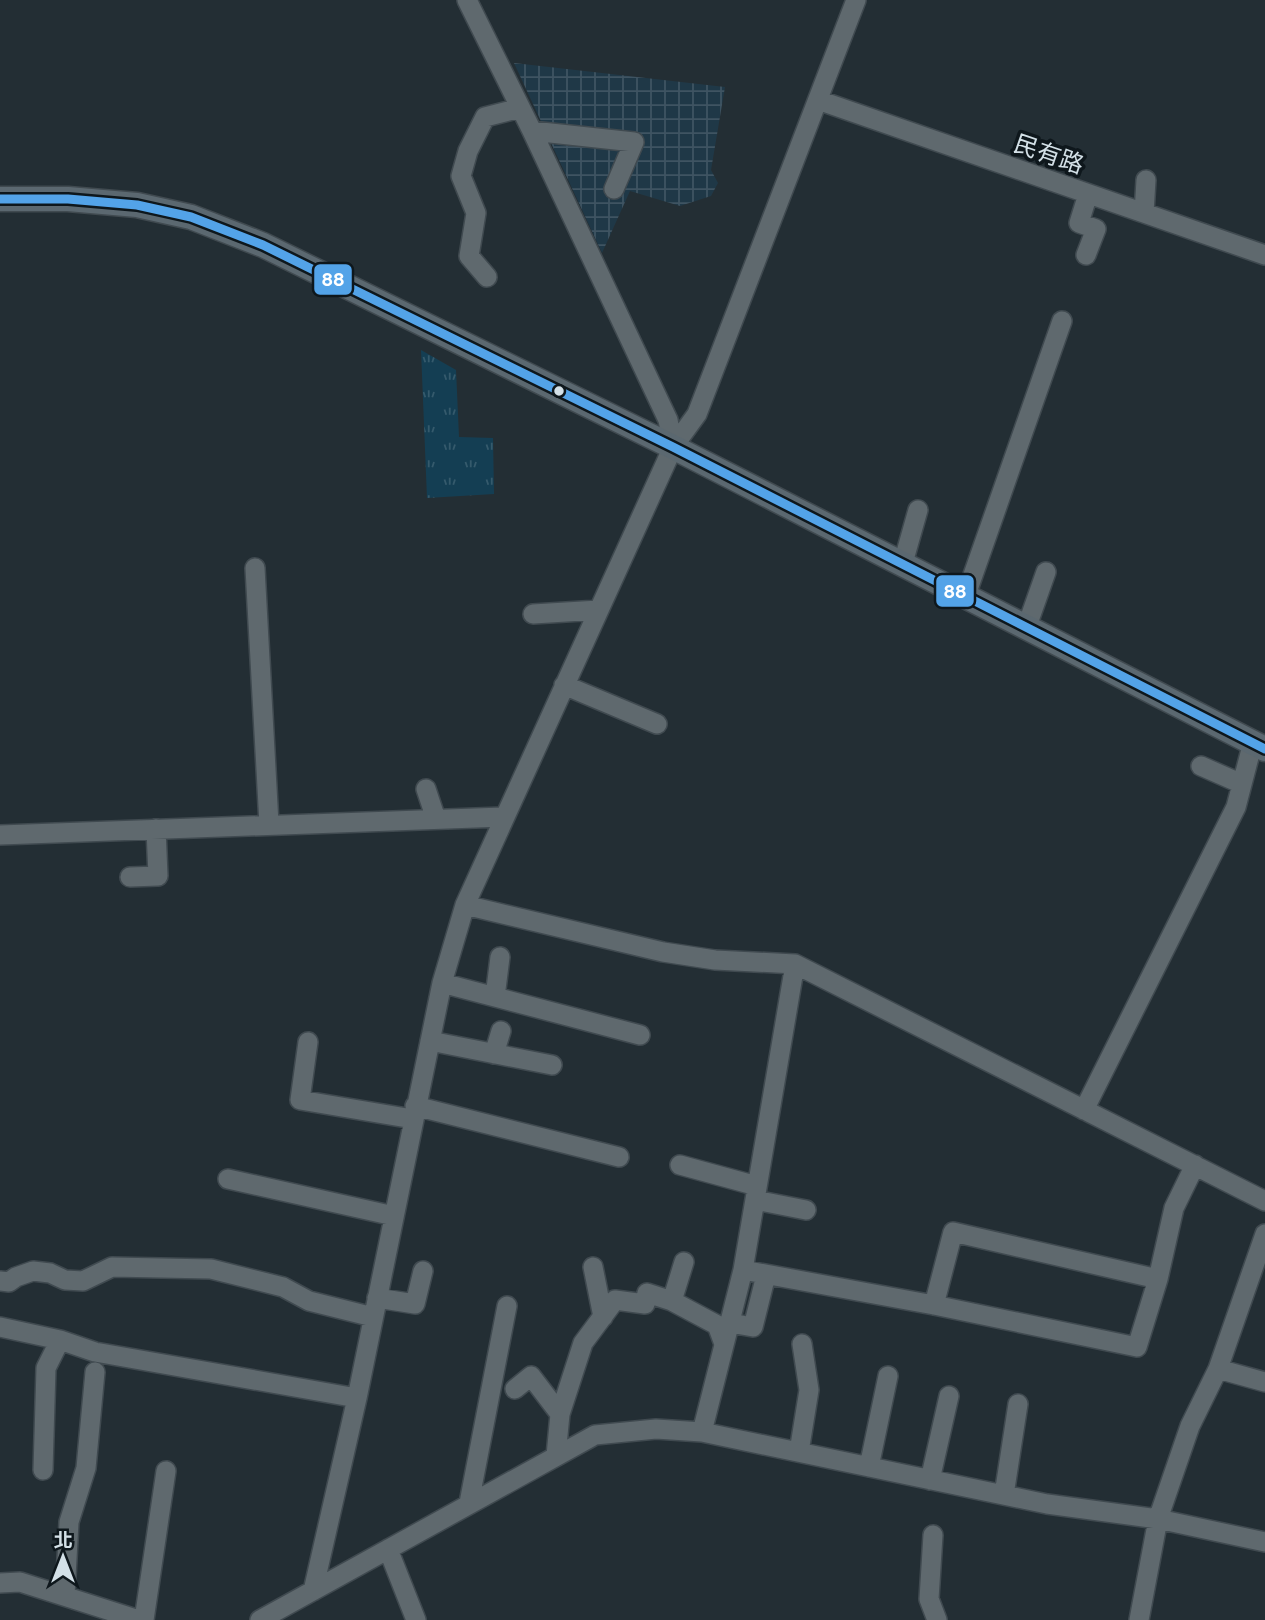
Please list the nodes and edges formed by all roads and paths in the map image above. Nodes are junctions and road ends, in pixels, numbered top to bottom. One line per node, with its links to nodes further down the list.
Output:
1 (467, 0): 4 (street)
2 (856, 0): 3 (street)
3 (818, 100): 8 (street, 民有路); 15 (street)
4 (520, 108): 5 (street); 13 (street)
5 (532, 131): 7 (street); 15 (street)
6 (1146, 180): 10 (street)
7 (614, 189)
8 (1088, 194): 10 (street, 民有路); 12 (street)
9 (0, 199): 15 (main road)
10 (1144, 213): 11 (street, 民有路)
11 (1265, 255)
12 (1086, 256)
13 (487, 276)
14 (1062, 321): 20 (street)
15 (673, 447): 17 (main road); 21 (street)
16 (918, 510): 17 (street)
17 (903, 563): 20 (main road)
18 (255, 568): 32 (street)
19 (1046, 572): 23 (street)
20 (966, 595): 23 (main road)
21 (599, 610): 22 (street); 24 (street)
22 (533, 614)
23 (1027, 626): 26 (main road)
24 (564, 685): 25 (street); 30 (street)
25 (657, 724)
26 (1259, 746): 28 (street)
27 (1201, 766): 28 (street)
28 (1242, 784): 47 (street)
29 (426, 789): 31 (street)
30 (503, 817): 31 (street); 36 (street)
31 (436, 819): 32 (street)
32 (270, 824): 33 (street)
33 (156, 829): 34 (street); 35 (street)
34 (0, 835)
35 (130, 877)
36 (465, 905): 38 (street); 39 (street)
37 (500, 957): 40 (street)
38 (795, 964): 47 (street); 53 (street)
39 (442, 983): 40 (street); 43 (street)
40 (495, 997): 42 (street)
41 (501, 1031): 45 (street)
42 (640, 1035)
43 (430, 1041): 45 (street); 48 (street)
44 (308, 1042): 48 (street)
45 (494, 1054): 46 (street)
46 (552, 1065)
47 (1084, 1110): 51 (street)
48 (414, 1113): 49 (street); 56 (street)
49 (619, 1157)
50 (681, 1165): 53 (street)
51 (1195, 1165): 54 (street); 62 (street)
52 (228, 1179): 56 (street)
53 (756, 1193): 55 (street); 60 (street)
54 (1265, 1201)
55 (806, 1210)
56 (394, 1216): 68 (street)
57 (1265, 1234): 75 (street)
58 (684, 1262): 65 (street)
59 (593, 1266): 69 (street)
60 (743, 1270): 66 (street); 70 (street)
61 (423, 1271): 68 (street)
62 (1158, 1279): 66 (street); 66 (street)
63 (0, 1281): 68 (street)
64 (764, 1283): 70 (street)
65 (672, 1301): 69 (street); 73 (street)
66 (934, 1305)
67 (507, 1306): 92 (street)
68 (375, 1308): 81 (street)
69 (603, 1317): 83 (street)
70 (730, 1323): 73 (street)
71 (0, 1327): 72 (street)
72 (60, 1340): 81 (street); 88 (street)
73 (724, 1344): 84 (street)
74 (802, 1344): 85 (street)
75 (1218, 1369): 78 (street); 93 (street)
76 (95, 1372): 99 (street)
77 (888, 1376): 87 (street)
78 (1265, 1382)
79 (515, 1389): 83 (street)
80 (949, 1396): 90 (street)
81 (357, 1398): 98 (street)
82 (1018, 1404): 91 (street)
83 (561, 1414): 86 (street)
84 (702, 1432): 85 (street); 86 (street)
85 (799, 1452): 87 (street)
86 (556, 1456): 92 (street)
87 (869, 1467): 90 (street)
88 (43, 1470)
89 (166, 1471): 100 (street)
90 (930, 1480): 91 (street)
91 (1004, 1495): 93 (street)
92 (470, 1503): 96 (street)
93 (1158, 1519): 95 (street); 104 (street)
94 (933, 1535): 103 (street)
95 (1265, 1542)
96 (388, 1549): 98 (street); 102 (street)
97 (0, 1583): 99 (street)
98 (313, 1591): 101 (street)
99 (65, 1595): 100 (street)
100 (141, 1620)
101 (260, 1620)
102 (415, 1620)
103 (937, 1620)
104 (1139, 1620)

